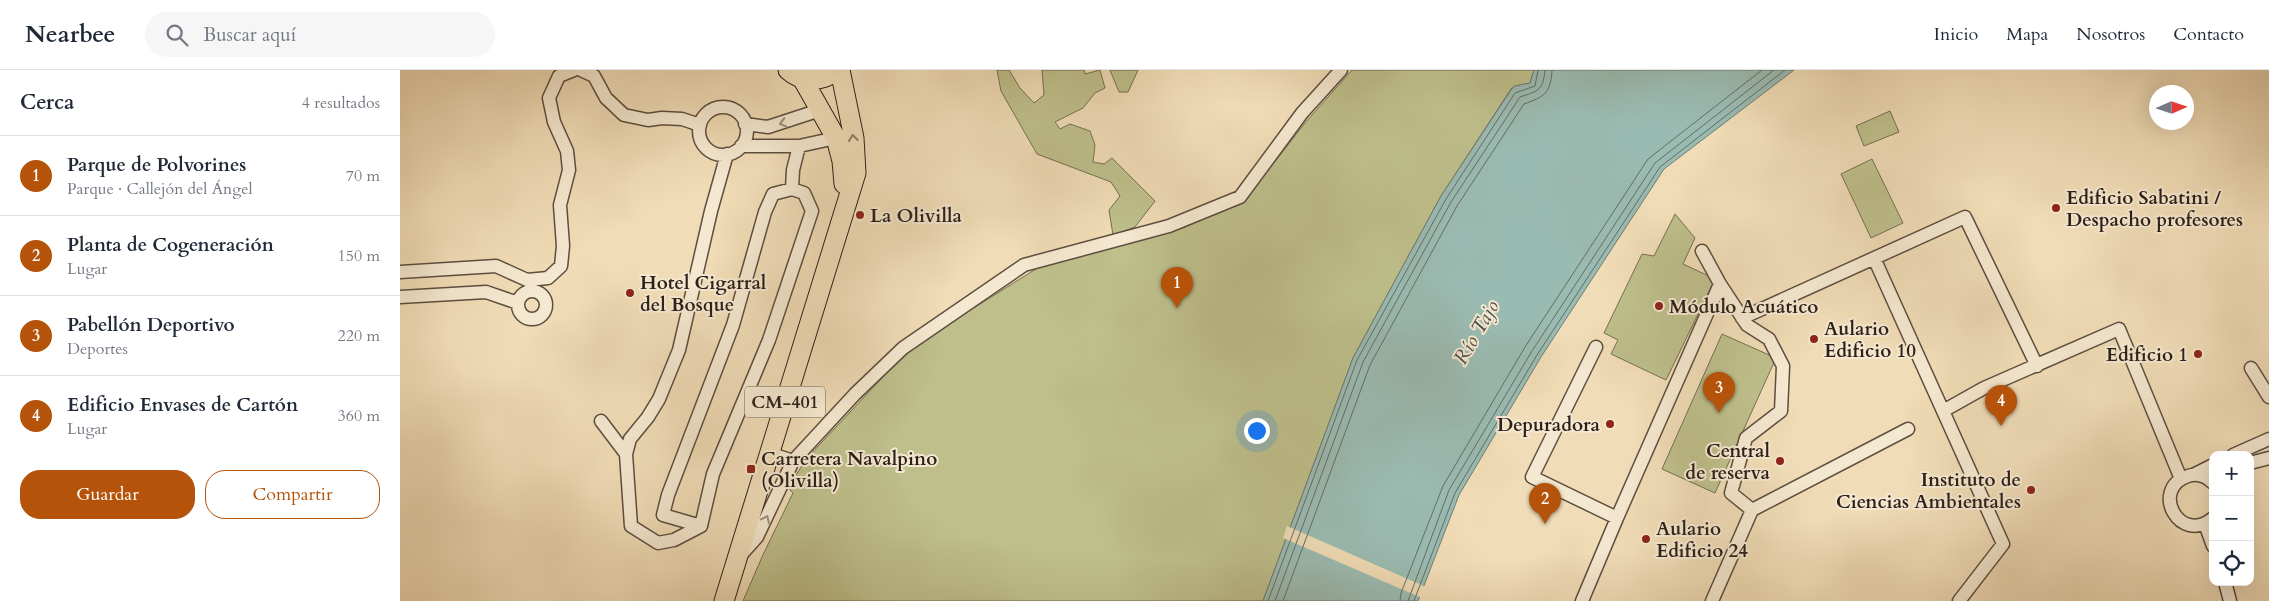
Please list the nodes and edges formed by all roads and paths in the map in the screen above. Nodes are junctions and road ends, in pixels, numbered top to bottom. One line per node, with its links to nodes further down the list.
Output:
1 (574, 70): 17 (street)
2 (581, 70): 8 (street)
3 (839, 70): 5 (main road, CM-401); 14 (main road, CM-401, one-way to 3)
4 (1340, 70): 34 (street)
5 (795, 74): 6 (main road, CM-401)
6 (820, 110): 7 (street, one-way to 7); 9 (main road, CM-401)
7 (746, 124): 8 (street); 10 (street)
8 (700, 125): 12 (street)
9 (836, 138): 11 (street); 14 (main road, CM-401)
10 (741, 146): 11 (street); 12 (street)
11 (799, 146): 13 (street)
12 (728, 154): 32 (street)
13 (792, 189): 42 (street); 42 (street)
14 (846, 203): 31 (main road, CM-401)
15 (1702, 251): 18 (street)
16 (1874, 258): 21 (street); 23 (street); 26 (street)
17 (400, 272)
18 (1720, 284): 21 (street); 40 (street)
19 (400, 297): 20 (street)
20 (518, 303)
21 (1742, 318): 39 (street)
22 (1596, 347): 40 (street)
23 (2037, 366): 26 (street); 37 (street)
24 (2251, 368): 25 (street)
25 (2269, 397)
26 (1943, 411): 48 (street)
27 (601, 421): 32 (street)
28 (1908, 429): 39 (street)
29 (2269, 439): 30 (street)
30 (2242, 451)
31 (770, 453): 34 (street); 43 (main road, CM-401)
32 (626, 454): 42 (street)
33 (2269, 458): 35 (street)
34 (793, 461): 43 (street, one-way to 34)
35 (2254, 462)
36 (2209, 467): 37 (street)
37 (2187, 477): 38 (street); 41 (street)
38 (2209, 480)
39 (1752, 510): 47 (street)
40 (1616, 518): 46 (street)
41 (2209, 521)
42 (701, 526)
43 (738, 558): 45 (main road, CM-401)
44 (2225, 586): 49 (street)
45 (724, 601)
46 (1582, 601)
47 (1712, 601)
48 (1959, 601)
49 (2230, 601)

